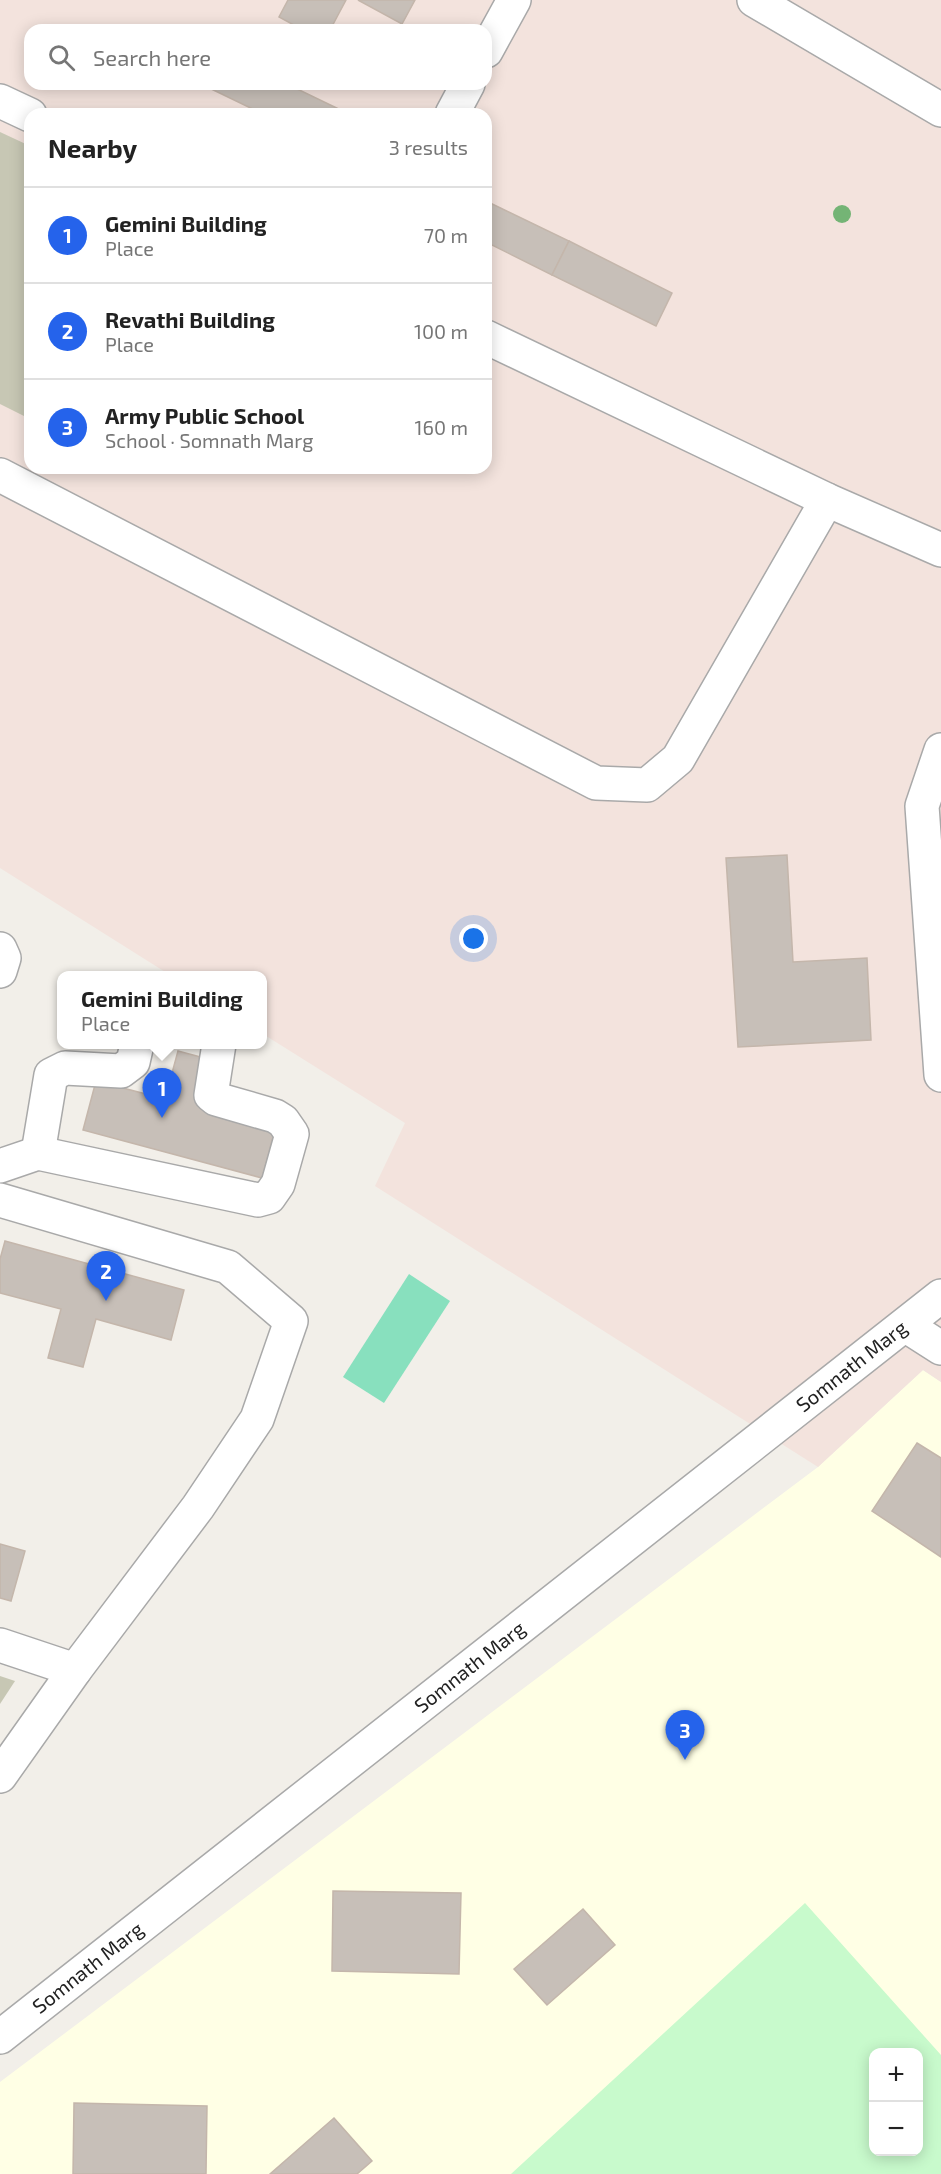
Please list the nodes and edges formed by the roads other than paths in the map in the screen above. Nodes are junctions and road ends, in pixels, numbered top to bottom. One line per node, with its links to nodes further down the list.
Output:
1 (514, 0): 3 (street)
2 (754, 0): 7 (street)
3 (492, 40)
4 (465, 90): 6 (street)
5 (0, 101): 8 (street)
6 (455, 108)
7 (941, 110)
8 (24, 112)
9 (492, 340): 11 (street)
10 (0, 475): 11 (street)
11 (827, 500): 12 (street)
12 (941, 550)
13 (941, 750): 18 (street)
14 (0, 949): 15 (street)
15 (0, 971)
16 (136, 1049): 19 (street)
17 (218, 1049): 19 (street)
18 (941, 1075)
19 (38, 1153): 20 (street)
20 (0, 1166)
21 (0, 1200): 26 (street)
22 (941, 1296): 23 (street, Somnath Marg)
23 (905, 1324): 24 (street); 28 (street, Somnath Marg)
24 (941, 1348)
25 (0, 1645): 26 (street)
26 (75, 1670): 27 (street)
27 (0, 1776)
28 (0, 2037)

